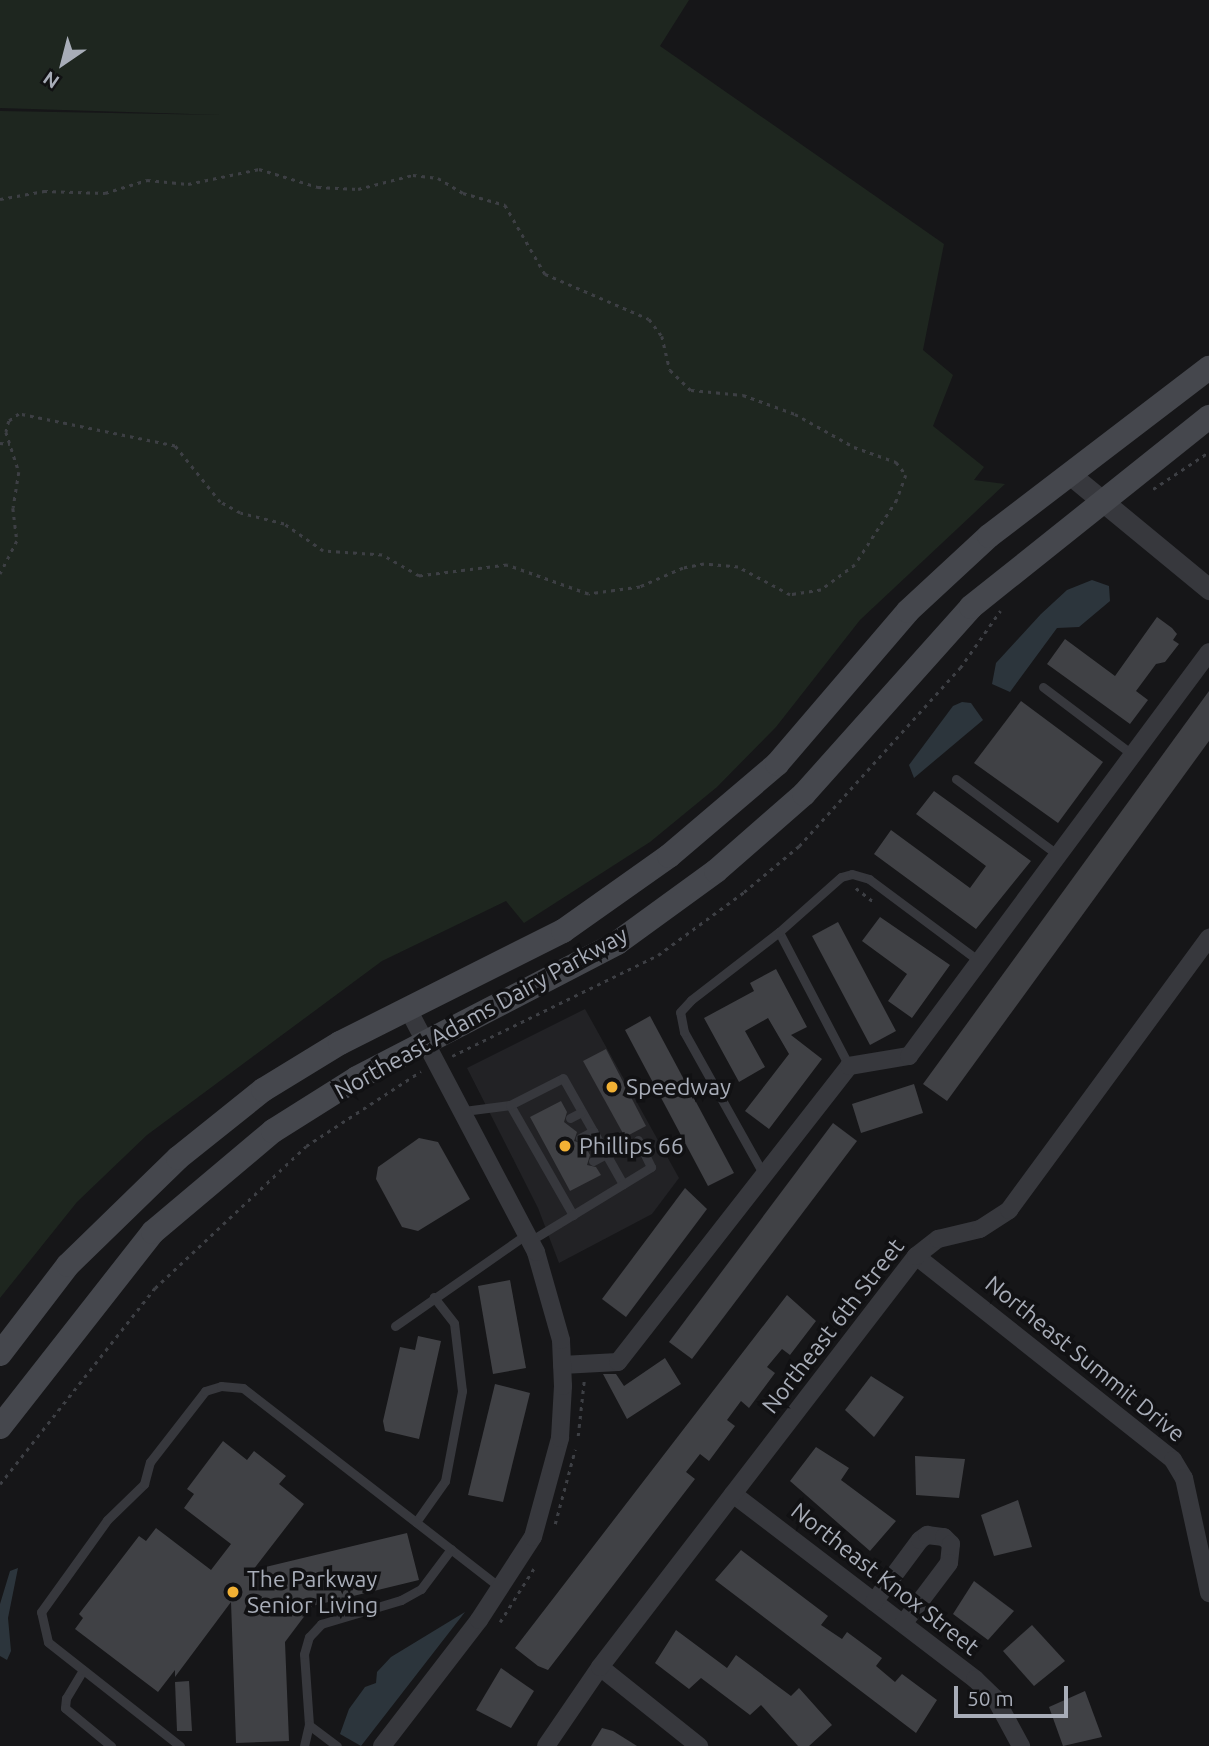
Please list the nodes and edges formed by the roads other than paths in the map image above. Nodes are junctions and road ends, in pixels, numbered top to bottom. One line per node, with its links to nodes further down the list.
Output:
1 (1209, 368): 3 (main road, Northeast Adams Dairy Parkway)
2 (1209, 417): 4 (main road, Northeast Adams Dairy Parkway)
3 (1072, 476): 4 (street); 14 (main road, Northeast Adams Dairy Parkway)
4 (1102, 502): 5 (street); 15 (main road, Northeast Adams Dairy Parkway)
5 (1209, 589)
6 (1209, 652): 8 (street)
7 (1043, 687): 8 (lane)
8 (1133, 755): 10 (street)
9 (956, 779): 10 (lane)
10 (1058, 855): 13 (street)
11 (779, 932): 13 (lane); 16 (lane); 28 (lane)
12 (1209, 938): 32 (street, Northeast 6th Street)
13 (979, 961): 16 (street)
14 (408, 1009): 15 (street); 35 (main road, Northeast Adams Dairy Parkway)
15 (428, 1041): 18 (street); 37 (main road, Northeast Adams Dairy Parkway)
16 (849, 1066): 28 (street)
17 (510, 1105): 18 (lane); 19 (lane); 25 (lane)
18 (464, 1111): 31 (street)
19 (582, 1112): 20 (lane); 21 (lane)
20 (570, 1118)
21 (593, 1131): 23 (lane); 26 (lane)
22 (540, 1136): 25 (lane)
23 (580, 1138)
24 (638, 1140): 29 (lane)
25 (530, 1141): 30 (lane)
26 (606, 1154): 27 (lane); 29 (lane)
27 (593, 1161)
28 (764, 1175): 36 (street)
29 (623, 1184): 30 (lane)
30 (573, 1215): 31 (lane)
31 (528, 1237): 33 (lane); 36 (street)
32 (916, 1256): 38 (street, Northeast 6th Street); 39 (street, Northeast Summit Drive)
33 (434, 1297): 34 (lane); 40 (lane)
34 (395, 1326)
35 (0, 1354)
36 (562, 1365): 42 (street)
37 (0, 1427)
38 (733, 1494): 44 (street, Northeast Knox Street); 46 (street, Northeast 6th Street)
39 (1202, 1520): 43 (street, Northeast Summit Drive)
40 (416, 1522): 41 (lane); 47 (lane)
41 (451, 1549): 42 (lane); 48 (lane)
42 (502, 1588): 53 (street)
43 (1209, 1593)
44 (874, 1602): 45 (street, Northeast Knox Street); 45 (street)
45 (903, 1624): 56 (street, Northeast Knox Street)
46 (600, 1667): 54 (street, Northeast 6th Street); 55 (street)
47 (83, 1670): 49 (lane); 50 (lane)
48 (309, 1725): 51 (lane); 52 (lane)
49 (111, 1746)
50 (180, 1746)
51 (304, 1746)
52 (337, 1746)
53 (382, 1746)
54 (546, 1746)
55 (699, 1746)
56 (1021, 1746)

